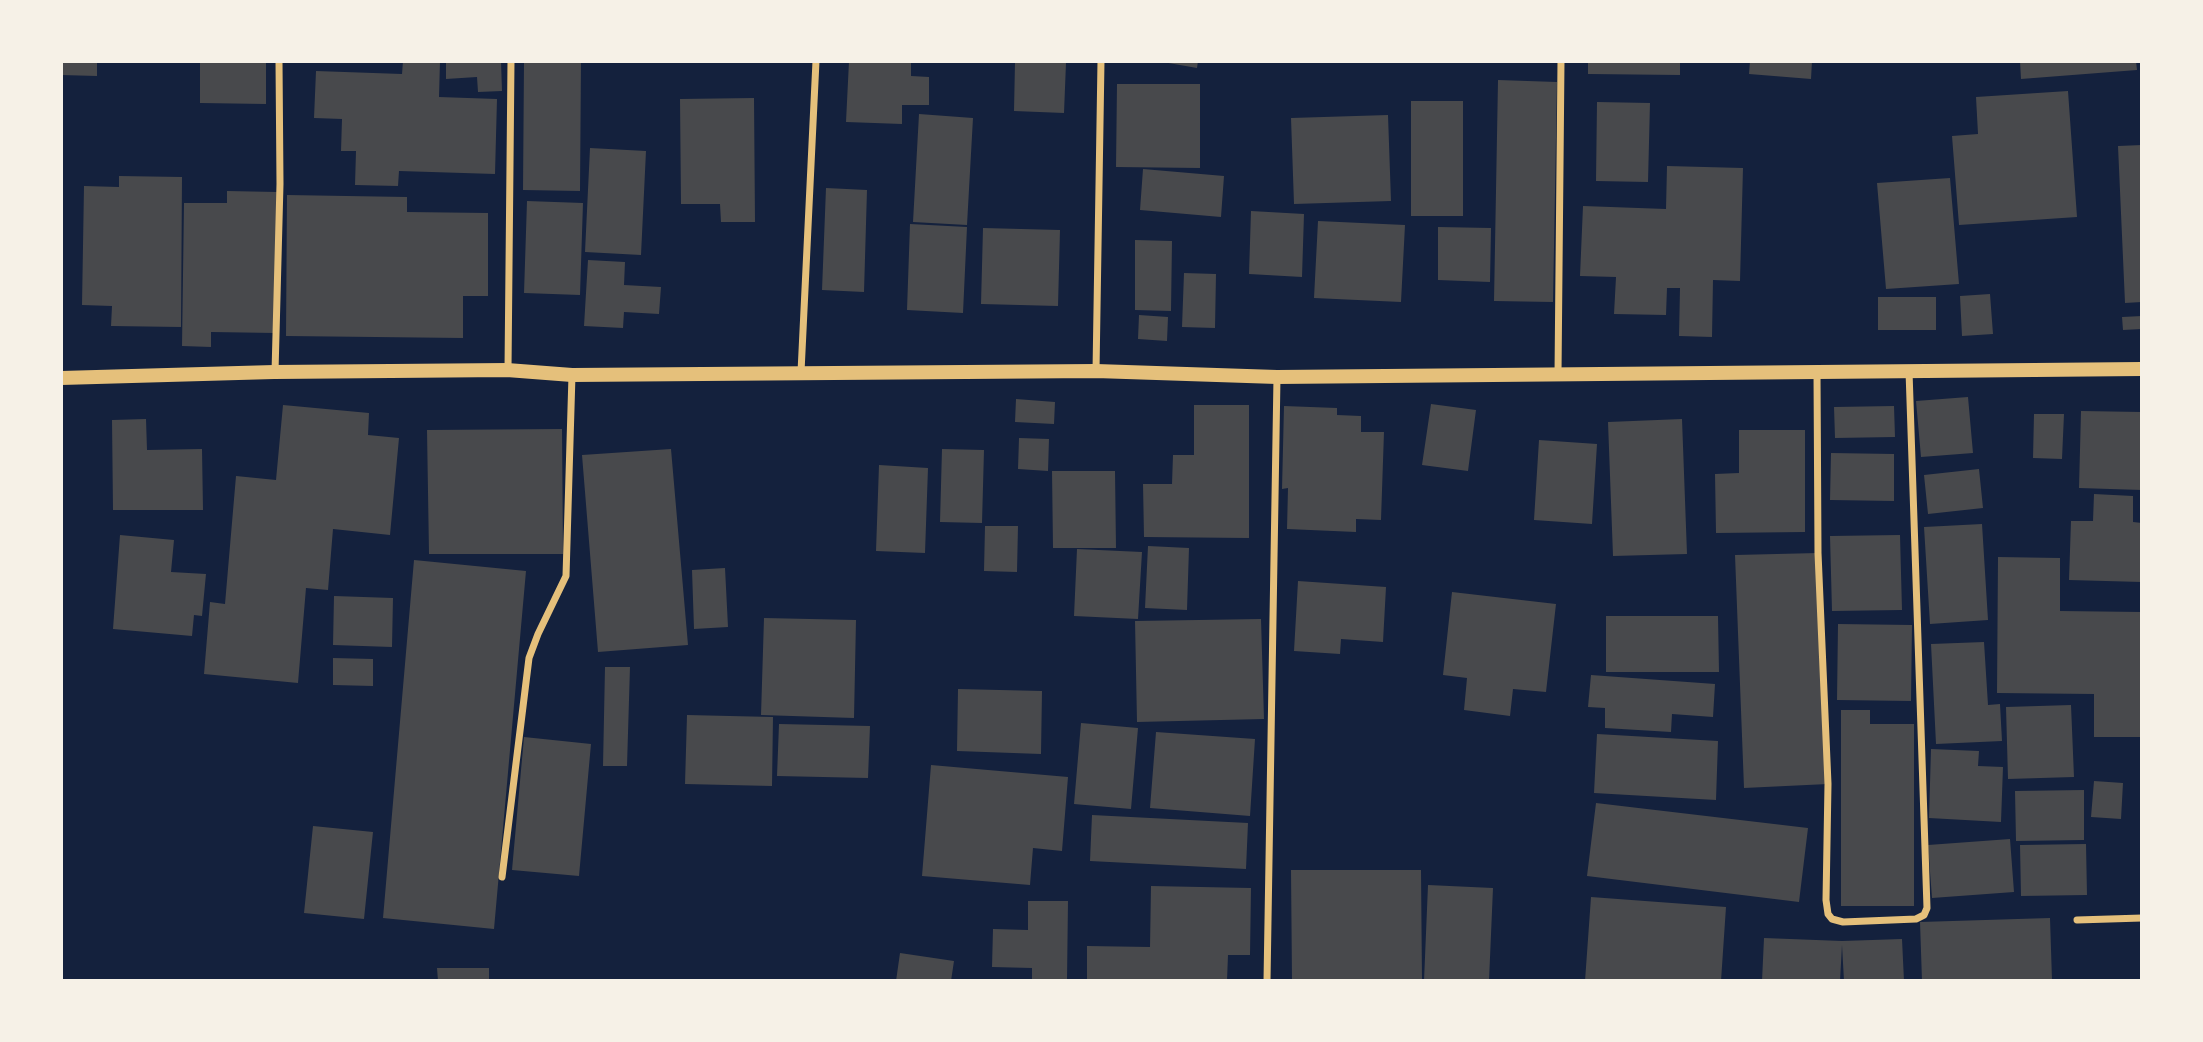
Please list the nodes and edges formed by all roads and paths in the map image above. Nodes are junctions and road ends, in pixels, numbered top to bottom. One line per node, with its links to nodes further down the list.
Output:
1 (279, 61): 9 (street)
2 (511, 61): 7 (street)
3 (816, 61): 10 (street)
4 (1101, 61): 8 (street)
5 (1561, 61): 12 (street)
6 (2142, 369): 11 (main road)
7 (508, 370): 9 (main road); 14 (main road)
8 (1097, 371): 10 (main road); 15 (main road)
9 (275, 372): 16 (main road)
10 (801, 372): 14 (main road)
11 (1909, 372): 13 (main road); 13 (street)
12 (1558, 373): 13 (main road); 15 (main road)
13 (1817, 373)
14 (572, 375): 17 (street)
15 (1277, 377): 20 (street)
16 (61, 378)
17 (502, 877)
18 (2142, 918): 19 (street)
19 (2077, 920)
20 (1267, 981)

